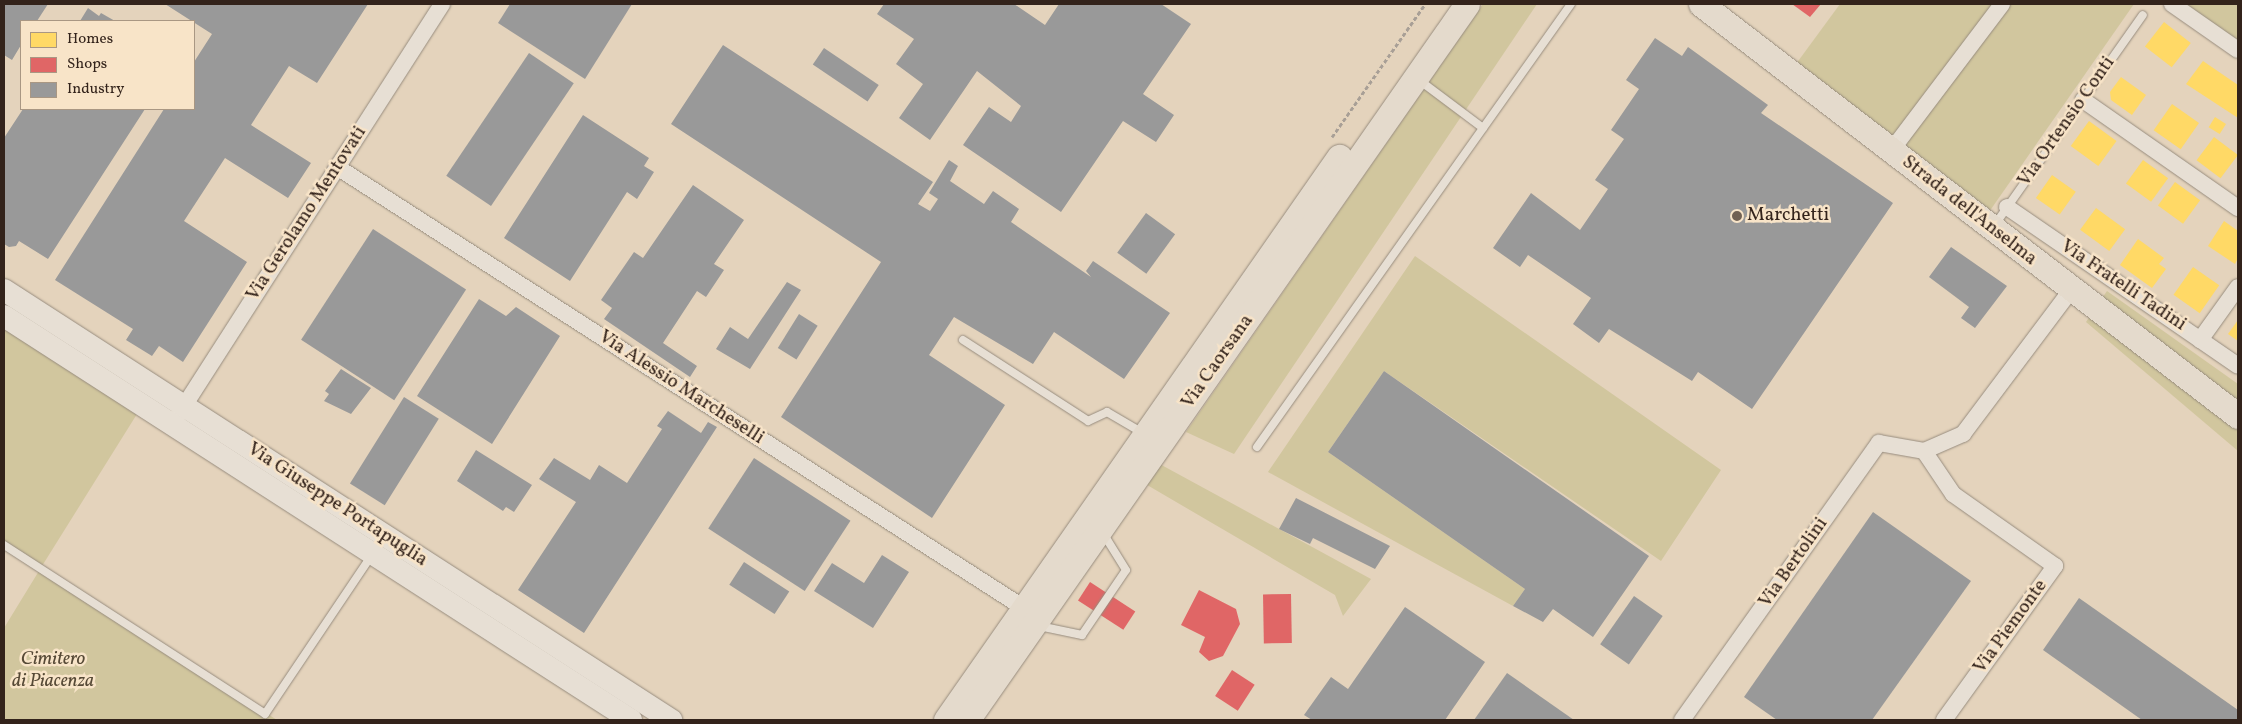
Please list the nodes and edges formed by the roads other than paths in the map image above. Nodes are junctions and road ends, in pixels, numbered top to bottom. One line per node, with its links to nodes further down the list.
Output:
1 (1446, 4): 27 (main road, Via Caorsana)
2 (1468, 4): 10 (main road, Via Caorsana)
3 (1571, 4): 12 (lane)
4 (1701, 4): 13 (main road, Strada dell'Anselma)
5 (2002, 4): 13 (street)
6 (2172, 4): 9 (street)
7 (435, 6): 14 (street, Via Gerolamo Mentovati)
8 (2143, 15): 11 (lane, Via Ortensio Conti)
9 (2238, 50)
10 (1415, 78): 12 (lane); 30 (main road, Via Caorsana)
11 (2083, 100): 15 (lane, Via Ortensio Conti); 16 (street)
12 (1483, 128): 28 (lane)
13 (1891, 151): 17 (main road, Strada dell'Anselma)
14 (337, 167): 25 (street, Via Gerolamo Mentovati); 33 (street, Via Alessio Marcheselli)
15 (2007, 207): 17 (lane, Via Ortensio Conti); 23 (street, Via Fratelli Tadini)
16 (2238, 208)
17 (1992, 229): 20 (main road, Strada dell'Anselma)
18 (2238, 287): 23 (street)
19 (4, 290): 25 (main road, Via Giuseppe Portapuglia)
20 (2071, 290): 26 (main road, Strada dell'Anselma); 29 (street)
21 (4, 316): 25 (main road, Via Giuseppe Portapuglia)
22 (963, 340): 27 (lane)
23 (2200, 340): 24 (street, Via Fratelli Tadini)
24 (2238, 366)
25 (178, 416): 32 (main road, Via Giuseppe Portapuglia); 35 (main road, Via Giuseppe Portapuglia)
26 (2238, 416)
27 (1145, 434): 33 (main road, Via Caorsana)
28 (1257, 447)
29 (1924, 451): 38 (street, Via Bertolini); 39 (street, Via Piemonte)
30 (1102, 530): 33 (main road, Via Caorsana); 33 (lane)
31 (4, 545): 32 (lane)
32 (373, 554): 34 (main road, Via Giuseppe Portapuglia)
33 (1029, 616): 36 (main road, Via Caorsana); 37 (main road, Via Caorsana)
34 (631, 720)
35 (671, 720)
36 (946, 720)
37 (967, 720)
38 (1682, 720)
39 (1944, 720)

